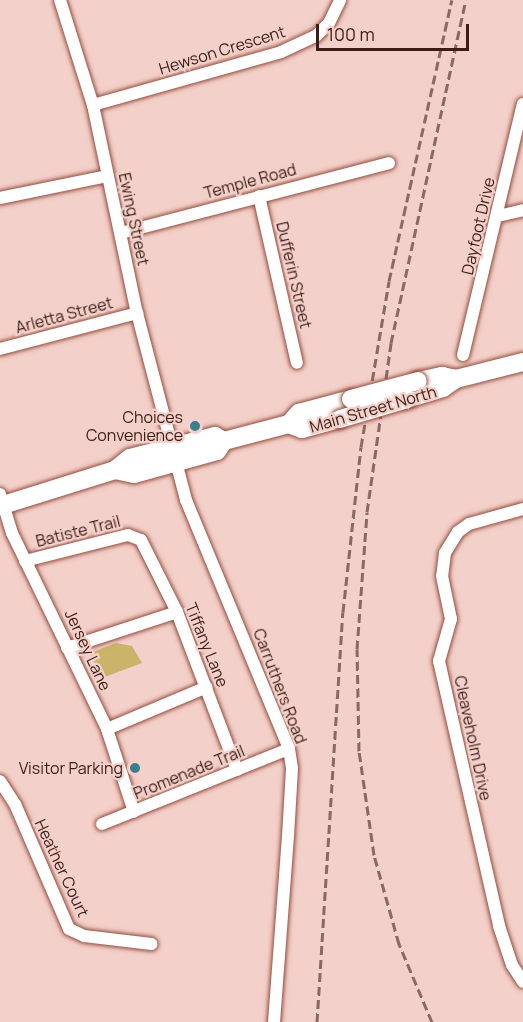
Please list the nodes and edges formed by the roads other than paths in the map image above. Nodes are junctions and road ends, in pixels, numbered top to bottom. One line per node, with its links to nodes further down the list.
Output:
1 (60, 0): 4 (street, Ewing Street)
2 (340, 0): 4 (street, Hewson Crescent)
3 (523, 104): 10 (street, Dayfoot Drive)
4 (93, 105): 6 (street, Ewing Street)
5 (388, 163): 7 (street, Temple Road)
6 (107, 176): 8 (street); 11 (street, Ewing Street)
7 (258, 196): 11 (street, Temple Road); 16 (street, Dufferin Street)
8 (0, 198)
9 (523, 210): 10 (street)
10 (498, 216): 14 (street, Dayfoot Drive)
11 (121, 233): 12 (street, Ewing Street)
12 (137, 313): 13 (street, Arletta Street); 19 (street, Ewing Street)
13 (0, 349)
14 (463, 356)
15 (523, 362): 17 (main road, Main Street North)
16 (297, 363)
17 (456, 379): 18 (main road, Main Street North, bridge); 18 (main road, Main Street North, bridge)
18 (289, 424): 19 (main road, Main Street North)
19 (173, 455): 20 (main road, Main Street North); 28 (street, Carruthers Road)
20 (1, 502): 23 (street, Jersey Lane)
21 (522, 513): 34 (street, Cleaveholm Drive)
22 (139, 538): 23 (street, Batiste Trail); 24 (street, Tiffany Lane)
23 (25, 561): 25 (street, Jersey Lane)
24 (177, 612): 25 (street); 26 (street, Tiffany Lane)
25 (67, 648): 27 (street, Jersey Lane)
26 (207, 687): 27 (street); 29 (street, Tiffany Lane)
27 (107, 729): 31 (street, Jersey Lane)
28 (289, 749): 29 (street, Promenade Trail); 35 (street, Carruthers Road)
29 (237, 770): 31 (street, Promenade Trail)
30 (0, 781): 33 (street, Heather Court)
31 (134, 812): 32 (street, Promenade Trail)
32 (102, 824)
33 (152, 944)
34 (523, 982)
35 (274, 1022)

